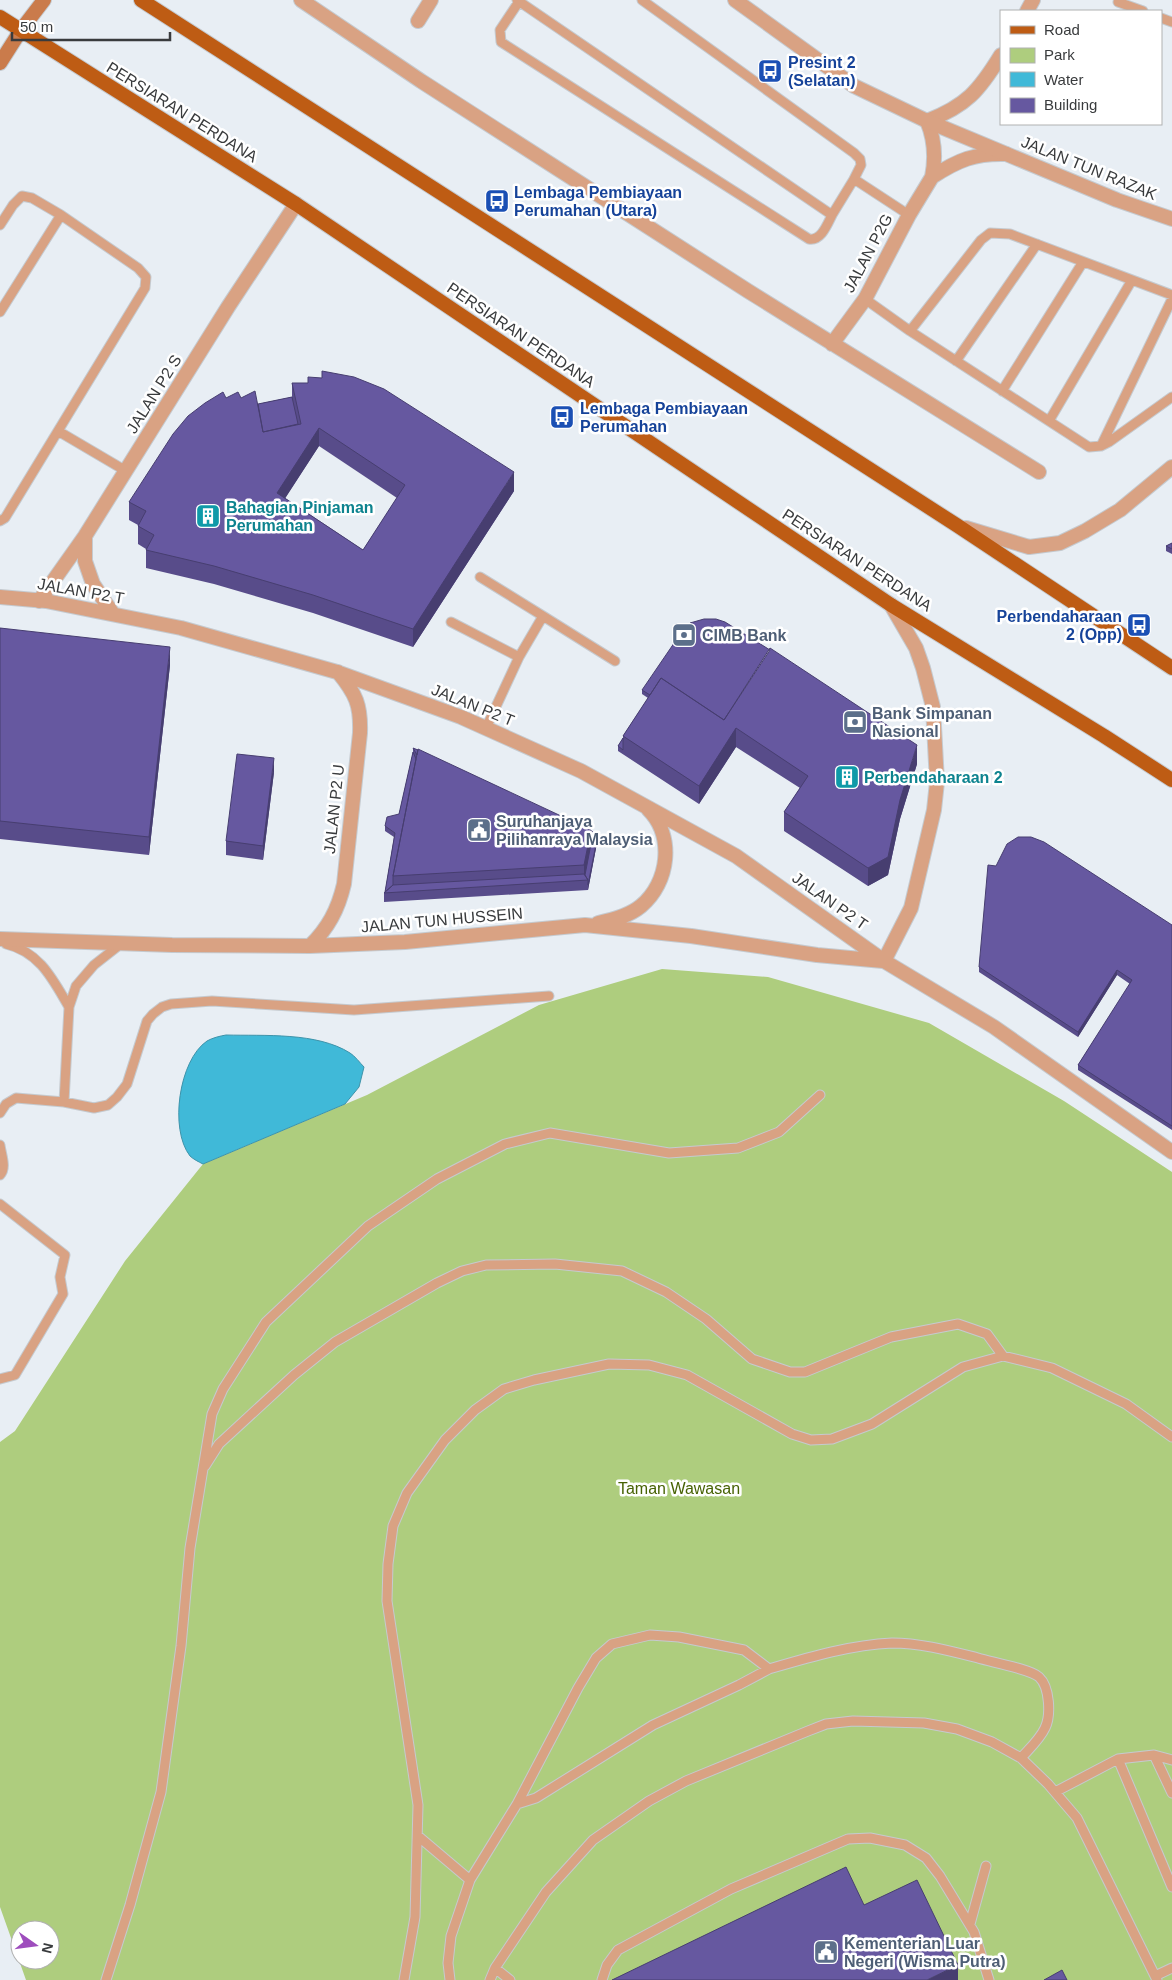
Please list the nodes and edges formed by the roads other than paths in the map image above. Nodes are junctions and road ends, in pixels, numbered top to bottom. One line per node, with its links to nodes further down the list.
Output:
1 (44, 0): 12 (main road)
2 (141, 0): 44 (main road)
3 (301, 0): 33 (street)
4 (431, 0): 11 (street)
5 (642, 0): 18 (lane)
6 (735, 0): 15 (street, JALAN TUN RAZAK)
7 (519, 1): 21 (lane); 21 (lane)
8 (1118, 2): 9 (lane)
9 (1140, 10)
10 (0, 16): 12 (main road, PERSIARAN PERDANA)
11 (418, 21)
12 (21, 30): 14 (main road); 19 (main road, PERSIARAN PERDANA)
13 (1000, 57): 15 (street)
14 (0, 64)
15 (927, 121): 16 (street, JALAN TUN RAZAK); 17 (street)
16 (1010, 155): 17 (street); 23 (street, JALAN TUN RAZAK)
17 (932, 177): 22 (street, JALAN P2G)
18 (854, 179): 21 (lane); 22 (lane)
19 (296, 204): 41 (street, JALAN P2 S); 49 (main road, PERSIARAN PERDANA)
20 (61, 215): 24 (lane); 31 (lane); 38 (lane)
21 (832, 215)
22 (909, 216): 29 (street, JALAN P2G)
23 (1172, 218)
24 (0, 225)
25 (1036, 244): 26 (lane); 32 (lane); 34 (lane)
26 (1083, 262): 27 (lane); 35 (lane)
27 (1132, 280): 28 (lane); 37 (lane)
28 (1172, 295)
29 (865, 299): 32 (lane); 33 (street, JALAN P2G)
30 (1172, 299): 39 (lane)
31 (0, 312)
32 (910, 331): 34 (lane)
33 (832, 344): 42 (street)
34 (956, 361): 35 (lane)
35 (1002, 391): 37 (lane)
36 (1172, 397): 39 (lane)
37 (1049, 421): 39 (lane)
38 (58, 431): 41 (lane); 43 (lane)
39 (1101, 446)
40 (1172, 467): 44 (street)
41 (126, 471): 45 (street, JALAN P2 S)
42 (1039, 472)
43 (0, 521)
44 (958, 526): 55 (main road)
45 (85, 536): 48 (street, JALAN P2 S); 50 (street)
46 (480, 577): 51 (lane)
47 (0, 597): 48 (street, JALAN P2 T)
48 (39, 601): 50 (street, JALAN P2 T)
49 (891, 605): 58 (main road, PERSIARAN PERDANA); 64 (street)
50 (113, 614): 56 (street, JALAN P2 T)
51 (543, 616): 53 (lane); 54 (lane)
52 (450, 622): 53 (lane)
53 (519, 657): 57 (lane)
54 (615, 660)
55 (1172, 668)
56 (338, 672): 57 (street, JALAN P2 T); 63 (street, JALAN P2 U)
57 (486, 728): 59 (street, JALAN P2 T)
58 (1172, 780)
59 (643, 803): 60 (street); 64 (street, JALAN P2 T)
60 (585, 925): 63 (street, JALAN TUN HUSSEIN); 64 (street, JALAN TUN HUSSEIN)
61 (0, 941): 62 (street, JALAN TUN HUSSEIN); 66 (lane)
62 (122, 943): 63 (street, JALAN TUN HUSSEIN); 66 (lane)
63 (310, 946)
64 (884, 961): 71 (street, JALAN P2 T)
65 (549, 996): 68 (lane)
66 (69, 1007): 68 (lane)
67 (820, 1095): 77 (lane)
68 (64, 1102): 69 (lane)
69 (0, 1114)
70 (0, 1144): 72 (lane)
71 (1172, 1152)
72 (0, 1175)
73 (0, 1204): 75 (lane)
74 (1003, 1356): 76 (lane); 77 (lane); 86 (lane)
75 (0, 1379)
76 (1172, 1437)
77 (202, 1471): 94 (lane)
78 (769, 1669): 80 (lane); 85 (lane); 85 (lane)
79 (1154, 1755): 81 (lane); 82 (lane); 84 (lane)
80 (1021, 1758): 83 (lane); 91 (lane)
81 (1118, 1759): 83 (lane); 89 (lane)
82 (1172, 1760)
83 (1055, 1792): 93 (lane)
84 (1172, 1793)
85 (517, 1804): 88 (lane)
86 (418, 1836): 88 (lane); 95 (lane)
87 (986, 1866): 90 (lane)
88 (470, 1880): 96 (lane)
89 (1172, 1887)
90 (970, 1924): 99 (lane); 100 (lane)
91 (495, 1968): 97 (lane); 98 (lane)
92 (1172, 1968): 93 (lane)
93 (1156, 1978)
94 (106, 1980)
95 (404, 1980)
96 (450, 1980)
97 (490, 1980)
98 (510, 1980)
99 (602, 1980)
100 (989, 1980)

